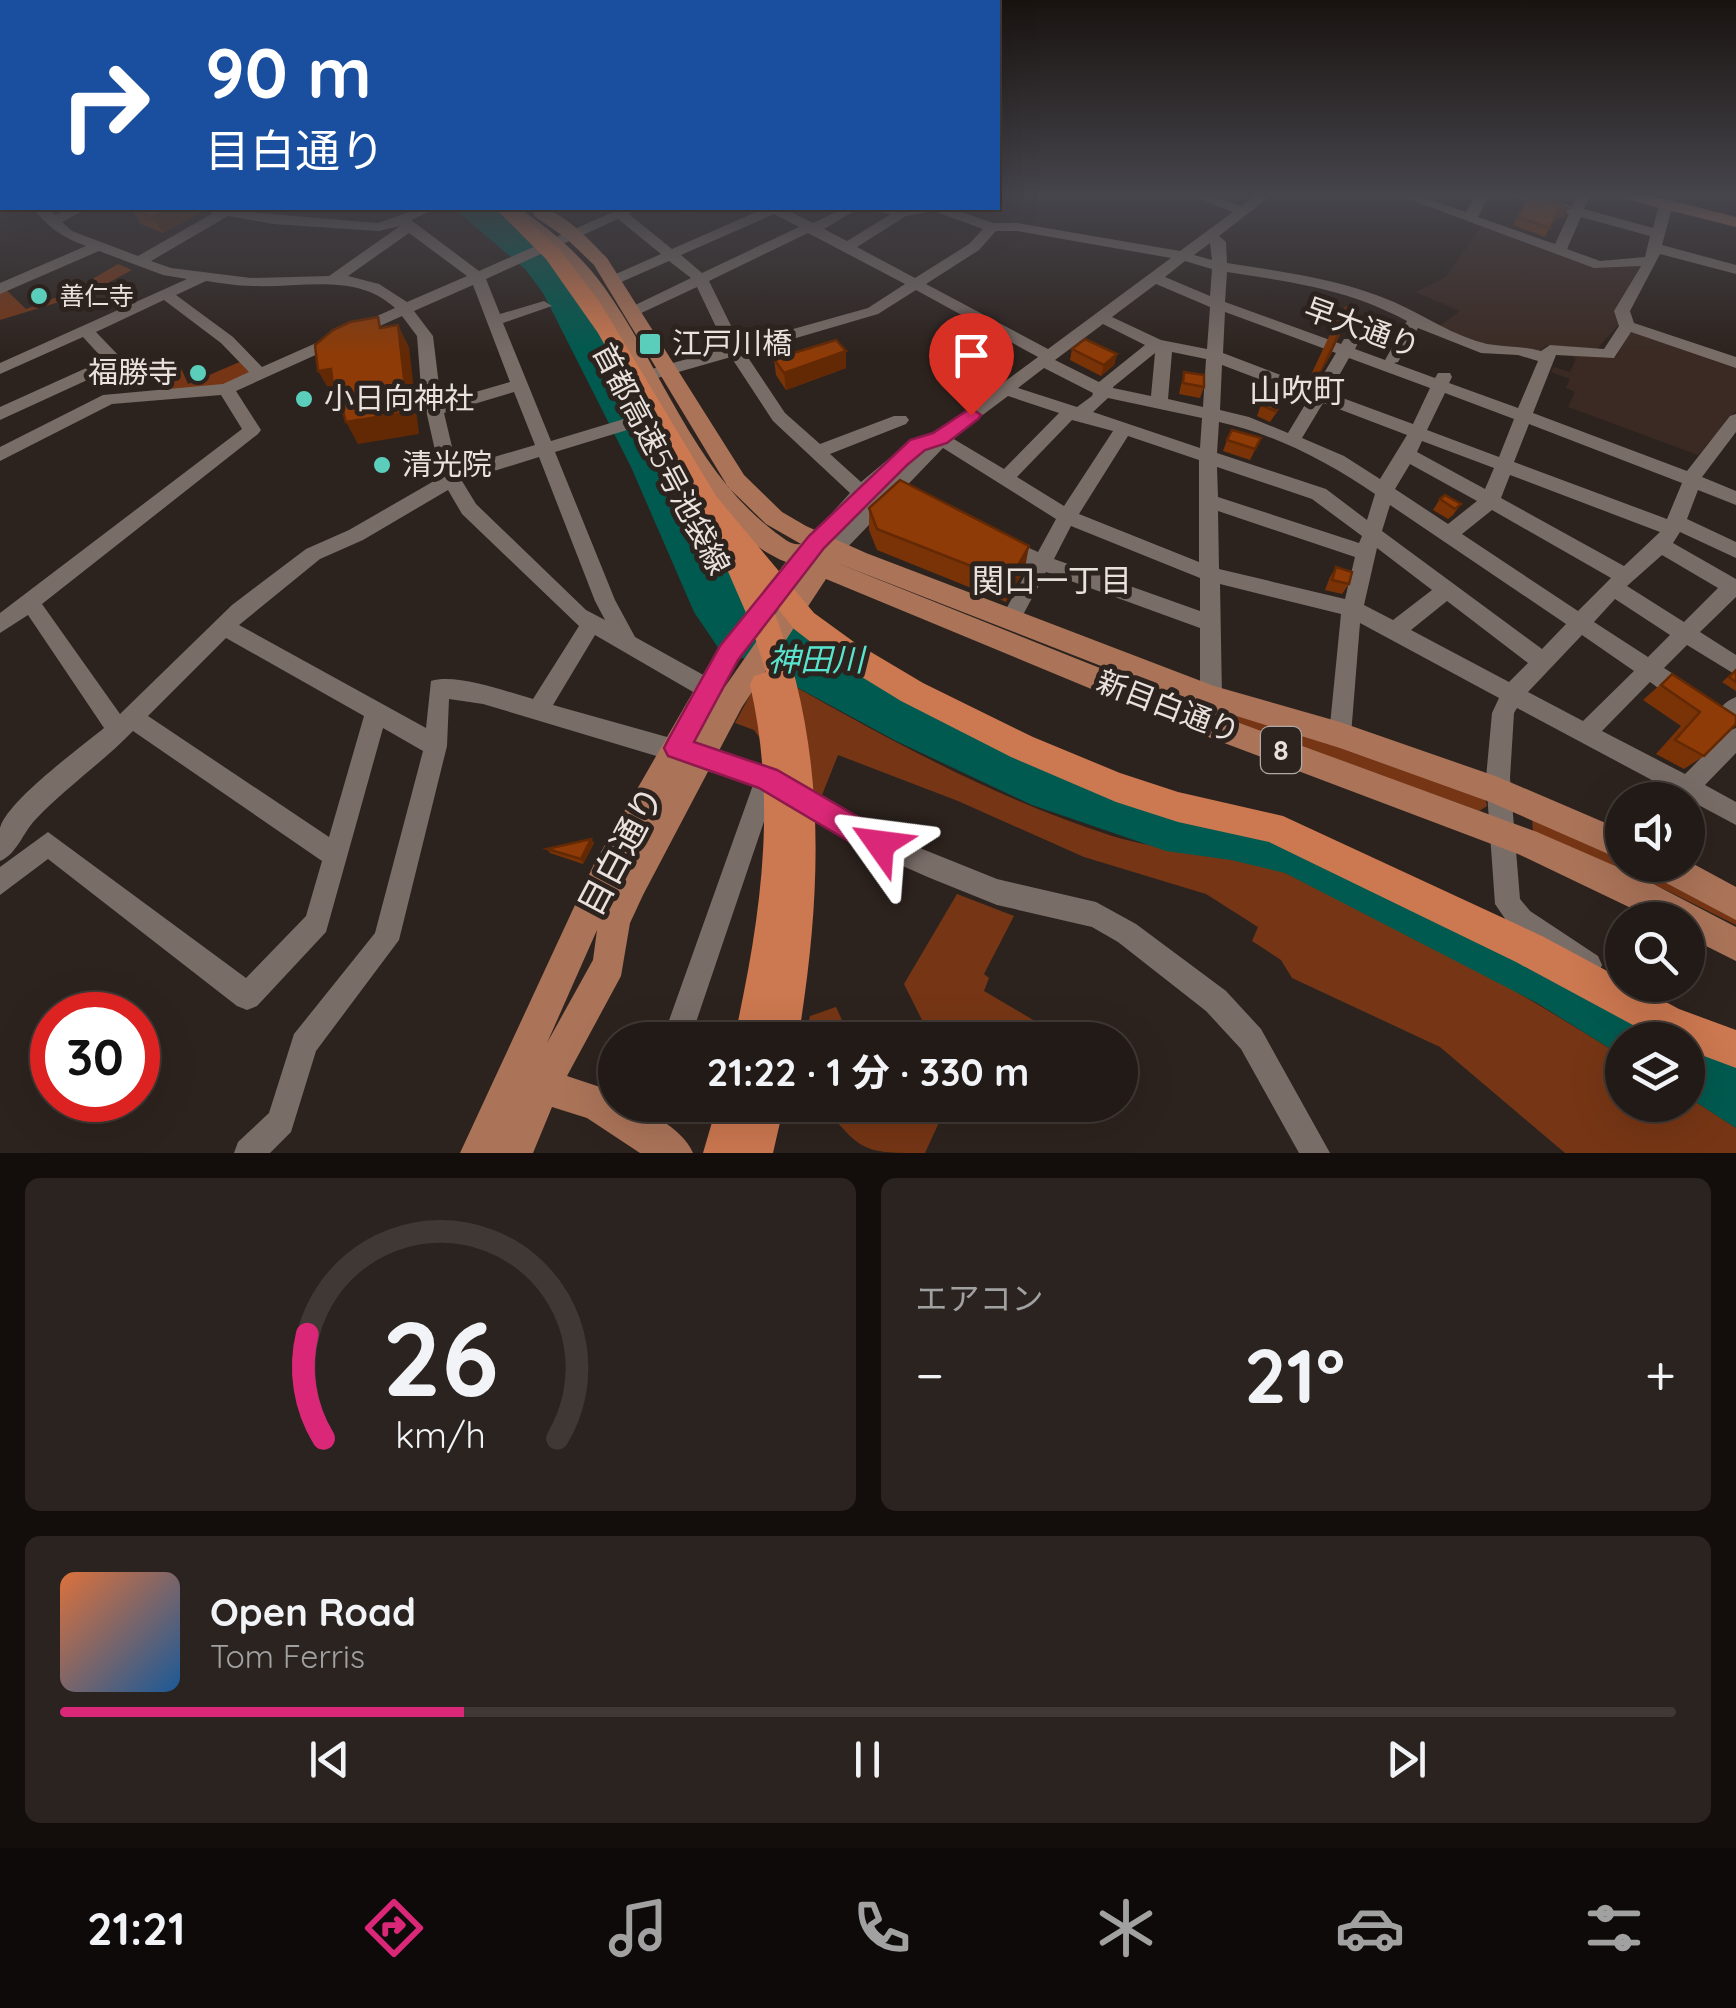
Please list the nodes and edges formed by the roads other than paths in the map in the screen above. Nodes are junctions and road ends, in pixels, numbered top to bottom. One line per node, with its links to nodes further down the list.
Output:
1 (94, 248): 34 (street)
2 (98, 248): 24 (street)
3 (163, 248): 24 (street)
4 (374, 248): 31 (street)
5 (442, 248): 27 (street)
6 (532, 248): 148 (highway, 首都高速5号池袋線)
7 (540, 248): 27 (street)
8 (550, 248): 94 (highway, 首都高速5号池袋線)
9 (562, 248): 57 (main road, 8)
10 (566, 248): 32 (main road, 8)
11 (664, 248): 22 (street)
12 (687, 248): 22 (street)
13 (768, 248): 30 (street)
14 (846, 248): 33 (street)
15 (974, 248): 33 (street)
16 (1149, 248): 23 (street)
17 (1194, 248): 23 (street)
18 (1220, 248): 25 (street)
19 (1557, 248): 21 (street)
20 (1655, 248): 21 (street); 26 (street); 43 (street)
21 (1560, 249)
22 (671, 255): 30 (street); 32 (street)
23 (1180, 258): 25 (street); 28 (street)
24 (138, 262): 29 (street)
25 (1220, 266): 36 (street); 42 (street)
26 (1736, 270)
27 (477, 276): 38 (street); 41 (street)
28 (1155, 277): 36 (street, 早大通り); 40 (street)
29 (203, 278): 31 (street); 35 (street)
30 (701, 279): 39 (street); 47 (street)
31 (334, 280): 38 (street)
32 (614, 280): 39 (main road, 8)
33 (913, 285): 47 (street); 53 (street)
34 (0, 289)
35 (167, 295): 44 (street); 56 (street)
36 (1219, 300): 46 (street, 早大通り); 49 (street)
37 (544, 306): 41 (street)
38 (406, 308): 56 (street); 65 (street)
39 (632, 312): 57 (main road, 8)
40 (1102, 317): 45 (street); 53 (street)
41 (497, 320): 59 (street)
42 (1414, 322): 50 (street); 51 (street)
43 (1628, 326): 51 (street); 54 (street)
44 (86, 331): 52 (street); 67 (street)
45 (1160, 345): 49 (street); 62 (street); 64 (street)
46 (1348, 347): 50 (street, 早大通り); 58 (street, 早大通り); 63 (street)
47 (734, 349): 57 (street); 78 (street)
48 (0, 352): 52 (street)
49 (1214, 356): 63 (street); 70 (street)
50 (1392, 358): 58 (street, 早大通り)
51 (1547, 358): 66 (street)
52 (23, 359): 55 (street)
53 (1046, 359): 61 (street); 62 (street)
54 (1736, 364)
55 (0, 369)
56 (259, 373): 60 (street)
57 (657, 373): 69 (main road, 8); 101 (main road, 8)
58 (1442, 381): 66 (street, 早大通り); 74 (street)
59 (522, 384): 65 (street); 77 (street)
60 (226, 389): 79 (street); 107 (street)
61 (1005, 389): 68 (street); 75 (street)
62 (1102, 391): 64 (street); 68 (street)
63 (1320, 396): 74 (street); 76 (street)
64 (1159, 405): 70 (street)
65 (434, 410): 84 (street)
66 (1526, 411): 82 (street); 83 (street, 早大通り)
67 (0, 414)
68 (1073, 414): 73 (street); 85 (street)
69 (659, 415): 77 (street); 101 (main road, 8)
70 (1211, 415): 76 (street); 81 (street)
71 (900, 420): 78 (street)
72 (1732, 430): 83 (street)
73 (1122, 431): 81 (street); 95 (street)
74 (1416, 432): 80 (street); 82 (street)
75 (940, 438): 85 (street); 86 (street); 89 (street)
76 (1292, 440): 88 (street)
77 (546, 449): 84 (street); 117 (street)
78 (815, 453): 89 (street)
79 (0, 454)
80 (1407, 454): 88 (street); 93 (street)
81 (1208, 457): 92 (street); 99 (street)
82 (1504, 465): 93 (street); 96 (street)
83 (1694, 475): 87 (street, 早大通り); 90 (street, 早大通り); 96 (street)
84 (451, 479): 111 (street); 114 (street)
85 (1005, 479): 95 (street)
86 (892, 486): 91 (street); 101 (street)
87 (1736, 487)
88 (1384, 490): 97 (street); 99 (street)
89 (862, 494): 101 (street)
90 (1736, 498)
91 (920, 500)
92 (1207, 500): 99 (street); 103 (street)
93 (1490, 501): 97 (street); 104 (street)
94 (706, 503): 149 (highway, 首都高速5号池袋線); 151 (highway)
95 (1067, 516): 102 (street); 103 (street)
96 (1669, 532): 100 (street); 104 (street); 106 (street)
97 (1450, 534): 112 (street)
98 (990, 536): 102 (street)
99 (1368, 544): 105 (street); 108 (street)
100 (1736, 551)
101 (818, 555): 109 (main road, 新目白通り / 8); 118 (main road, 目白通り); 124 (main road, 新目白通り / 8)
102 (1042, 563): 109 (street); 110 (street)
103 (1209, 574): 108 (street); 110 (street)
104 (1620, 582): 112 (street); 116 (street)
105 (1448, 588): 115 (street); 119 (street)
106 (1734, 588): 116 (street)
107 (30, 603): 113 (street); 128 (street)
108 (1353, 609): 115 (street); 130 (street)
109 (1010, 620): 124 (main road, 新目白通り / 8)
110 (1208, 622): 124 (street)
111 (592, 623): 117 (street); 126 (street)
112 (1582, 623): 119 (street); 121 (street)
113 (0, 625)
114 (225, 627): 125 (street); 128 (street)
115 (1394, 631): 123 (street)
116 (1685, 633): 120 (street); 121 (street)
117 (626, 643): 122 (street)
118 (741, 659): 122 (main road, 目白通り); 132 (main road, 目白通り)
119 (1545, 663): 123 (street)
120 (1736, 666)
121 (1648, 668): 127 (street); 129 (street)
122 (708, 689): 132 (main road, 目白通り)
123 (1512, 694): 129 (street); 136 (street)
124 (1208, 710): 130 (main road, 新目白通り / 8); 139 (main road, 新目白通り / 8)
125 (376, 712): 131 (street); 142 (street)
126 (538, 712): 131 (street); 132 (street)
127 (1723, 717): 135 (street)
128 (126, 724): 141 (street); 142 (street)
129 (1585, 733): 134 (street)
130 (1340, 735): 136 (main road, 新目白通り / 8)
131 (436, 746): 155 (street)
132 (689, 752): 133 (street); 152 (main road, 目白通り)
133 (768, 779): 147 (street); 161 (street)
134 (1676, 782)
135 (1690, 782)
136 (1498, 791): 139 (street); 140 (main road, 新目白通り / 8)
137 (1705, 798): 138 (street)
138 (1736, 814)
139 (1503, 833): 146 (main road, 新目白通り / 8); 150 (street)
140 (1605, 838)
141 (0, 849)
142 (336, 856): 143 (street)
143 (0, 882)
144 (1695, 882): 145 (main road)
145 (1736, 904)
146 (1736, 944)
147 (682, 1022)
148 (757, 1022)
149 (782, 1022)
150 (1736, 1032)
151 (1736, 1049)
152 (528, 1081): 156 (main road); 157 (main road); 158 (main road)
153 (732, 1122): 159 (highway)
154 (760, 1122): 160 (highway)
155 (249, 1153)
156 (480, 1153)
157 (514, 1153)
158 (674, 1153)
159 (724, 1153)
160 (752, 1153)
161 (1315, 1153)

